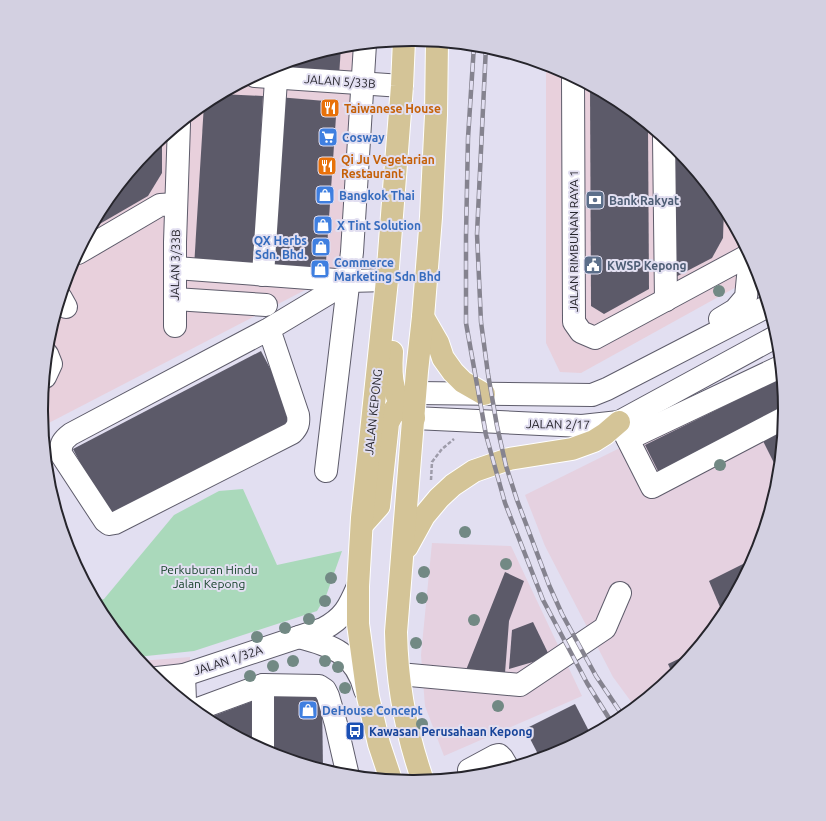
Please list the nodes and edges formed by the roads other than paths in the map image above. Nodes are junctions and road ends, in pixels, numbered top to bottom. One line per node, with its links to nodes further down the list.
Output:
1 (404, 46): 8 (main road, JALAN KEPONG)
2 (437, 47): 24 (main road)
3 (365, 49): 6 (street)
4 (280, 71): 6 (street, JALAN 5/33B)
5 (277, 73): 17 (street)
6 (363, 83): 8 (street, JALAN 5/33B); 19 (street)
7 (573, 84): 21 (street, JALAN RIMBUNAN RAYA 1)
8 (402, 86): 11 (main road, JALAN KEPONG)
9 (179, 131): 12 (street, JALAN 3/33B)
10 (664, 146): 21 (street)
11 (396, 161): 18 (main road, JALAN KEPONG); 31 (main road)
12 (176, 204): 13 (street); 16 (street, JALAN 3/33B)
13 (87, 248)
14 (744, 258): 21 (street, JALAN RIMBUNAN RAYA 1)
15 (748, 267): 28 (street)
16 (176, 268): 17 (street); 20 (street, JALAN 3/33B)
17 (264, 275): 19 (street)
18 (387, 280): 19 (street); 35 (main road, JALAN KEPONG)
19 (349, 281): 26 (street); 34 (street)
20 (175, 299): 22 (street); 25 (street, JALAN 3/33B)
21 (666, 300)
22 (266, 305)
23 (763, 310): 28 (street)
24 (423, 317): 30 (main road); 31 (main road)
25 (175, 326)
26 (269, 328): 26 (street)
27 (770, 340): 33 (street, JALAN 2/17)
28 (696, 342): 30 (street)
29 (775, 369): 33 (street)
30 (484, 394): 31 (street)
31 (410, 405): 33 (street, JALAN 2/17); 35 (main road); 36 (main road)
32 (778, 421): 33 (street)
33 (623, 430): 36 (main road)
34 (326, 471)
35 (362, 525): 37 (main road, JALAN KEPONG)
36 (403, 555): 40 (main road)
37 (358, 586): 39 (street, JALAN 1/32A); 45 (main road, JALAN KEPONG)
38 (620, 593): 40 (street)
39 (299, 637): 41 (street, JALAN 1/32A); 45 (street)
40 (399, 674): 52 (main road)
41 (184, 675): 42 (street, JALAN 1/32A); 44 (street)
42 (165, 677)
43 (263, 685): 46 (street); 47 (street); 49 (street)
44 (185, 695)
45 (368, 697): 51 (main road, JALAN KEPONG)
46 (201, 708)
47 (263, 742)
48 (505, 763): 50 (street)
49 (346, 769)
50 (469, 770)
51 (389, 774)
52 (421, 775)

